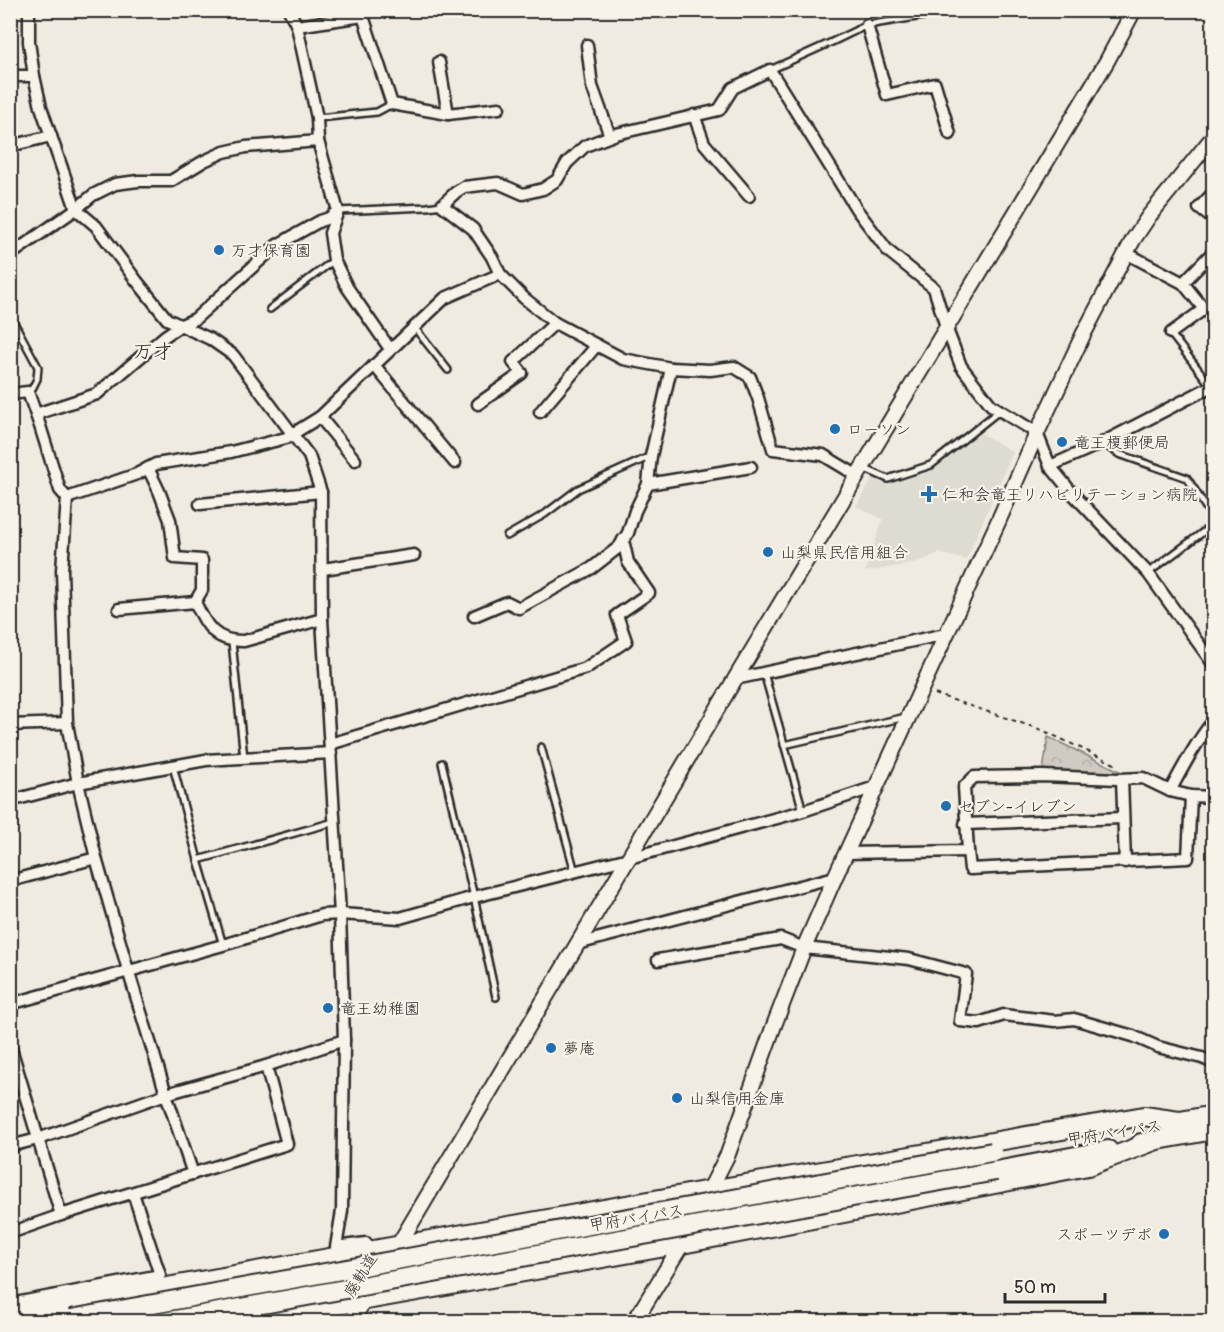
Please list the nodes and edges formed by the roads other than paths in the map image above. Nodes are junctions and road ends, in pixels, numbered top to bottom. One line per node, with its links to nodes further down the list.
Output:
1 (29, 10): 12 (street)
2 (289, 10): 7 (street)
3 (960, 10): 6 (lane)
4 (1134, 10): 42 (street, 廃軌道)
5 (367, 13): 7 (street); 13 (street)
6 (867, 25): 10 (lane); 18 (street)
7 (297, 26): 17 (street)
8 (587, 45): 20 (street)
9 (439, 62): 15 (street)
10 (770, 70): 16 (street); 42 (street)
11 (10, 76): 12 (street)
12 (34, 76): 19 (street)
13 (392, 104): 15 (street); 17 (lane)
14 (500, 108): 15 (street)
15 (448, 114)
16 (694, 115): 20 (street); 25 (street)
17 (317, 118): 22 (street)
18 (950, 134)
19 (51, 136): 23 (street); 27 (street)
20 (610, 136): 26 (street)
21 (1214, 136): 31 (street)
22 (318, 141): 27 (street); 28 (street)
23 (10, 147)
24 (1214, 192): 29 (street)
25 (749, 196)
26 (442, 205): 28 (lane); 34 (street)
27 (76, 209): 32 (street); 40 (street)
28 (338, 211): 33 (street); 40 (street)
29 (1214, 220)
30 (1214, 251): 35 (street)
31 (1126, 253): 35 (street); 57 (street)
32 (10, 255)
33 (334, 260): 37 (lane); 45 (street)
34 (500, 274): 39 (street); 41 (street)
35 (1183, 283): 36 (street)
36 (1209, 308): 43 (street)
37 (270, 309)
38 (10, 315): 51 (lane)
39 (555, 323): 44 (street); 52 (street)
40 (181, 325): 55 (street); 58 (street)
41 (414, 327): 45 (street); 48 (lane)
42 (946, 327): 53 (street); 66 (street, 廃軌道)
43 (1171, 333): 49 (lane)
44 (597, 345): 47 (street); 54 (street)
45 (390, 350): 46 (street)
46 (374, 365): 56 (street); 62 (street)
47 (671, 368): 60 (street); 66 (street)
48 (448, 370)
49 (1213, 387): 59 (street)
50 (10, 394): 51 (street)
51 (28, 395): 55 (street)
52 (478, 404)
53 (1000, 410): 57 (street); 66 (lane)
54 (540, 412)
55 (36, 414): 69 (street)
56 (320, 417): 58 (street); 61 (street)
57 (1037, 432): 63 (street); 81 (street)
58 (292, 434): 65 (street); 68 (street)
59 (1102, 443): 63 (street); 71 (lane)
60 (651, 456): 67 (street); 72 (lane)
61 (355, 460)
62 (455, 463)
63 (1050, 466): 76 (street)
64 (751, 467): 67 (street)
65 (148, 468): 69 (street); 77 (street)
66 (860, 472): 85 (street, 廃軌道)
67 (648, 484): 73 (street)
68 (321, 492): 70 (street); 75 (street)
69 (67, 498): 88 (street)
70 (200, 504)
71 (1214, 522): 76 (lane)
72 (507, 536)
73 (623, 540): 79 (street); 92 (street)
74 (414, 555): 75 (street)
75 (323, 569): 80 (street)
76 (1148, 573): 83 (street)
77 (195, 602): 78 (street); 82 (street)
78 (119, 609)
79 (474, 616)
80 (322, 619): 82 (street); 92 (street)
81 (946, 634): 84 (street); 86 (street)
82 (232, 642): 93 (lane)
83 (1213, 662)
84 (764, 673): 85 (street); 90 (lane)
85 (735, 679): 110 (street, 廃軌道)
86 (908, 717): 90 (lane); 98 (street)
87 (1214, 720): 99 (street)
88 (67, 723): 89 (street); 97 (street)
89 (10, 725)
90 (784, 745): 103 (lane)
91 (541, 747): 113 (lane)
92 (330, 748): 93 (street); 105 (street)
93 (244, 758): 95 (street)
94 (442, 763): 116 (lane)
95 (173, 766): 97 (street); 111 (lane)
96 (1122, 779): 99 (street); 104 (street); 106 (street)
97 (78, 783): 102 (street); 109 (street)
98 (875, 787): 103 (street); 108 (street)
99 (1170, 791): 100 (street)
100 (1191, 796): 101 (street); 112 (street)
101 (1214, 797)
102 (10, 801)
103 (803, 811): 110 (street)
104 (1123, 818): 106 (street); 112 (street)
105 (334, 822): 111 (lane); 117 (street)
106 (965, 824): 107 (street)
107 (968, 851): 108 (street); 112 (street)
108 (845, 853): 114 (street)
109 (96, 858): 115 (street); 122 (street)
110 (628, 858): 113 (street); 118 (street, 廃軌道)
111 (198, 860): 119 (lane)
112 (1125, 862)
113 (575, 872): 116 (street)
114 (835, 877): 118 (street); 120 (street)
115 (10, 881)
116 (474, 897): 117 (street); 123 (lane)
117 (340, 914): 119 (street); 125 (street)
118 (577, 944): 141 (street, 廃軌道)
119 (224, 945): 122 (street)
120 (804, 948): 121 (street); 127 (street); 137 (street)
121 (658, 960)
122 (128, 970): 124 (street); 129 (street)
123 (496, 997)
124 (10, 1004)
125 (344, 1040): 128 (street); 141 (street)
126 (10, 1045): 133 (street)
127 (1214, 1063)
128 (266, 1066): 129 (street); 136 (street)
129 (166, 1094): 133 (street); 136 (street)
130 (1214, 1115): 131 (highway, 甲府バイパス)
131 (1179, 1121): 137 (highway); 146 (highway, 甲府バイパス, bridge)
132 (1214, 1130): 134 (highway, 甲府バイパス)
133 (38, 1139): 135 (street); 139 (street)
134 (1154, 1141): 142 (highway); 147 (highway, 甲府バイパス, bridge)
135 (10, 1146)
136 (193, 1174): 138 (street)
137 (710, 1190): 141 (highway); 142 (street)
138 (133, 1193): 139 (street); 144 (street)
139 (61, 1215): 140 (street)
140 (10, 1233)
141 (400, 1243): 143 (street, 廃軌道); 145 (highway)
142 (682, 1244): 143 (highway); 150 (street)
143 (364, 1301): 148 (highway); 149 (street, 廃軌道)
144 (10, 1304)
145 (10, 1317)
146 (65, 1320)
147 (164, 1322)
148 (242, 1322)
149 (351, 1322)
150 (634, 1322)

